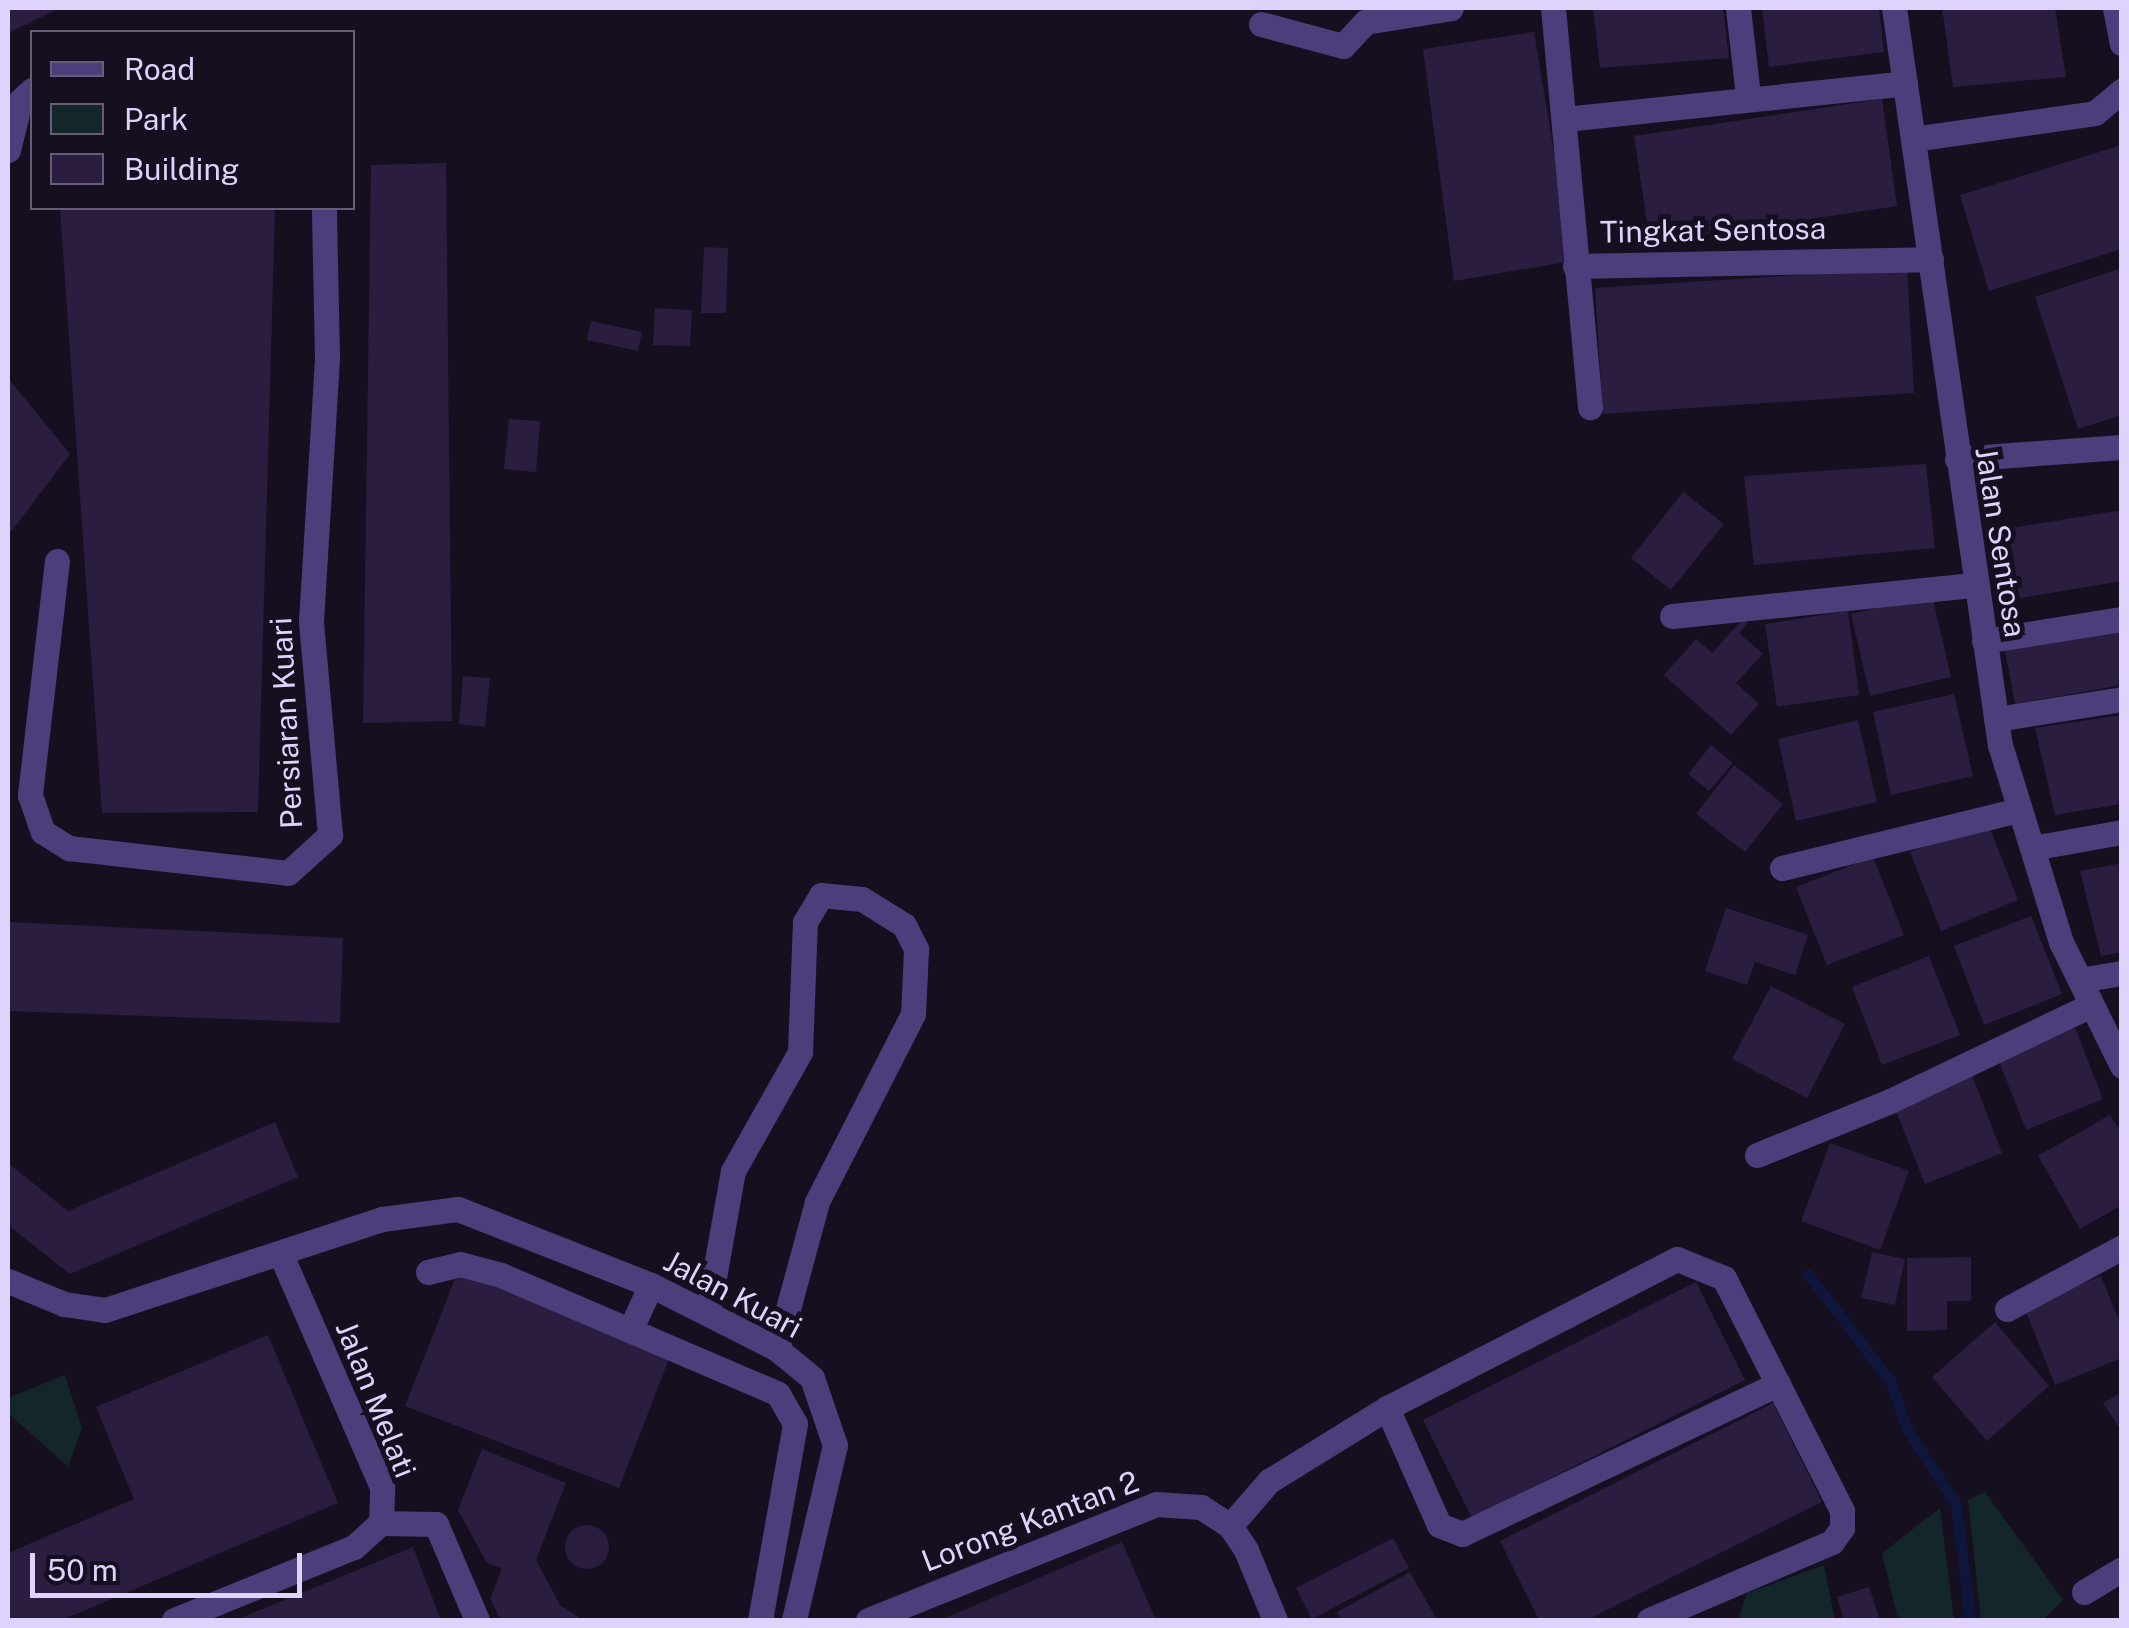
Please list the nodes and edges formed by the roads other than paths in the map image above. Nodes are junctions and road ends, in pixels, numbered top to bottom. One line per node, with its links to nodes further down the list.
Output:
1 (1450, 8): 6 (street)
2 (1553, 8): 12 (street, Tingkat Sentosa)
3 (1738, 8): 11 (street)
4 (1894, 8): 8 (street, Jalan Sentosa)
5 (2115, 8): 7 (street)
6 (1261, 24)
7 (2122, 43)
8 (1905, 83): 11 (street); 13 (street, Jalan Sentosa)
9 (2122, 90): 13 (street)
10 (30, 92): 14 (street)
11 (1748, 96): 12 (street)
12 (1564, 119): 17 (street, Tingkat Sentosa)
13 (1913, 139): 16 (street, Jalan Sentosa)
14 (8, 150)
15 (324, 210): 21 (street, Persiaran Kuari)
16 (1931, 258): 17 (street, Tingkat Sentosa); 20 (street, Jalan Sentosa)
17 (1575, 266): 18 (street)
18 (1590, 407)
19 (2122, 447): 20 (street)
20 (1957, 460): 22 (street, Jalan Sentosa)
21 (57, 562)
22 (1974, 585): 23 (street); 25 (street, Jalan Sentosa)
23 (1672, 616)
24 (2122, 619): 25 (street)
25 (1984, 641): 27 (street, Jalan Sentosa)
26 (2122, 699): 27 (street)
27 (1996, 720): 28 (street, Jalan Sentosa)
28 (2018, 810): 30 (street, Jalan Sentosa); 31 (street)
29 (2122, 832): 30 (street)
30 (2032, 848): 33 (street, Jalan Sentosa)
31 (1782, 868)
32 (2122, 973): 33 (street)
33 (2080, 980): 34 (street, Jalan Sentosa)
34 (2090, 1005): 35 (street, Jalan Sentosa); 36 (street)
35 (2122, 1066)
36 (1758, 1155)
37 (2122, 1247): 42 (street)
38 (281, 1256): 40 (street); 41 (street, Jalan Kuari); 48 (street, Jalan Melati)
39 (428, 1272): 44 (street)
40 (8, 1281)
41 (651, 1285): 43 (street, Jalan Kuari); 44 (street)
42 (2007, 1309)
43 (708, 1311): 45 (street, Jalan Kuari); 45 (street)
44 (631, 1328): 54 (street)
45 (777, 1349): 55 (street, Jalan Kuari)
46 (1778, 1384): 47 (street); 47 (street); 58 (street)
47 (1387, 1408): 49 (street)
48 (381, 1523): 52 (street, Jalan Melati); 53 (street)
49 (1230, 1526): 56 (street, Lorong Kantan 2); 57 (street)
50 (2122, 1569): 51 (street)
51 (2084, 1592)
52 (174, 1620)
53 (477, 1620)
54 (760, 1620)
55 (794, 1620)
56 (868, 1620)
57 (1274, 1620)
58 (1650, 1620)

